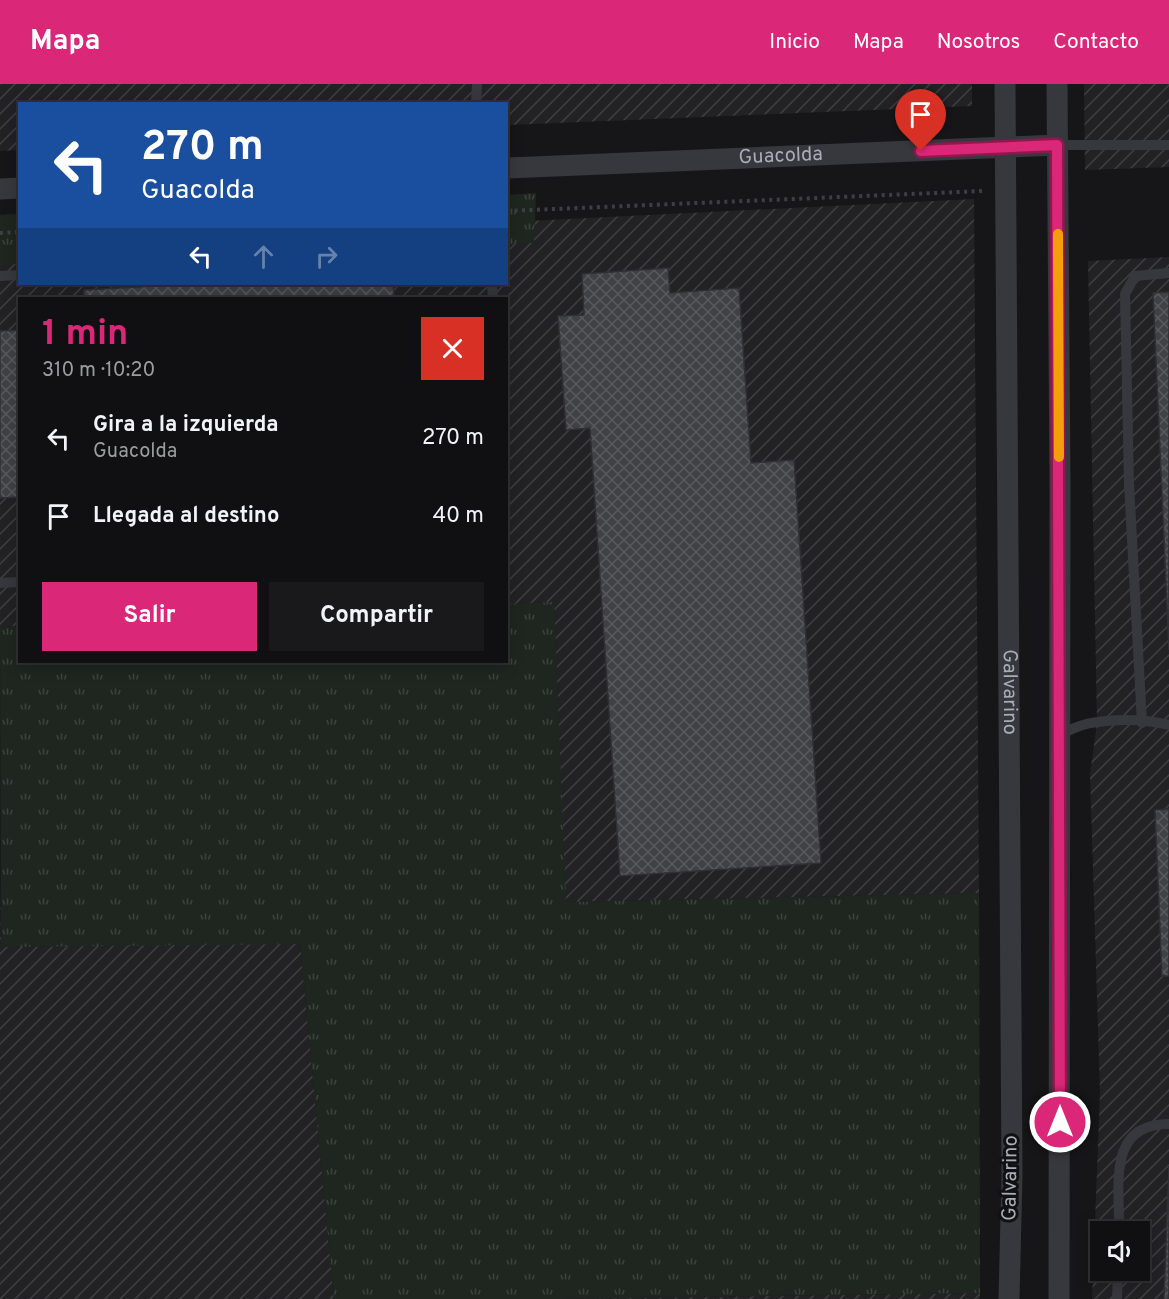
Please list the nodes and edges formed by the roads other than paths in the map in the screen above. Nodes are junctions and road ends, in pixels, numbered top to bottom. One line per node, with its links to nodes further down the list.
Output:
1 (477, 84): 4 (lane)
2 (1005, 84): 7 (street, Galvarino)
3 (1056, 84): 5 (street)
4 (476, 102)
5 (1057, 145): 6 (lane); 7 (street, Guacolda); 18 (street)
6 (1169, 145)
7 (1006, 147): 8 (street, Guacolda); 22 (street, Galvarino)
8 (508, 168)
9 (18, 188): 10 (street)
10 (0, 189)
11 (1169, 273): 16 (lane)
12 (18, 275): 13 (lane)
13 (0, 276)
14 (0, 582): 15 (lane)
15 (18, 582)
16 (1142, 723): 17 (lane); 18 (lane)
17 (1169, 725)
18 (1059, 738): 23 (street)
19 (1169, 1124): 20 (lane)
20 (1119, 1221)
21 (1118, 1281): 24 (lane)
22 (1009, 1299)
23 (1059, 1299)
24 (1117, 1299)

